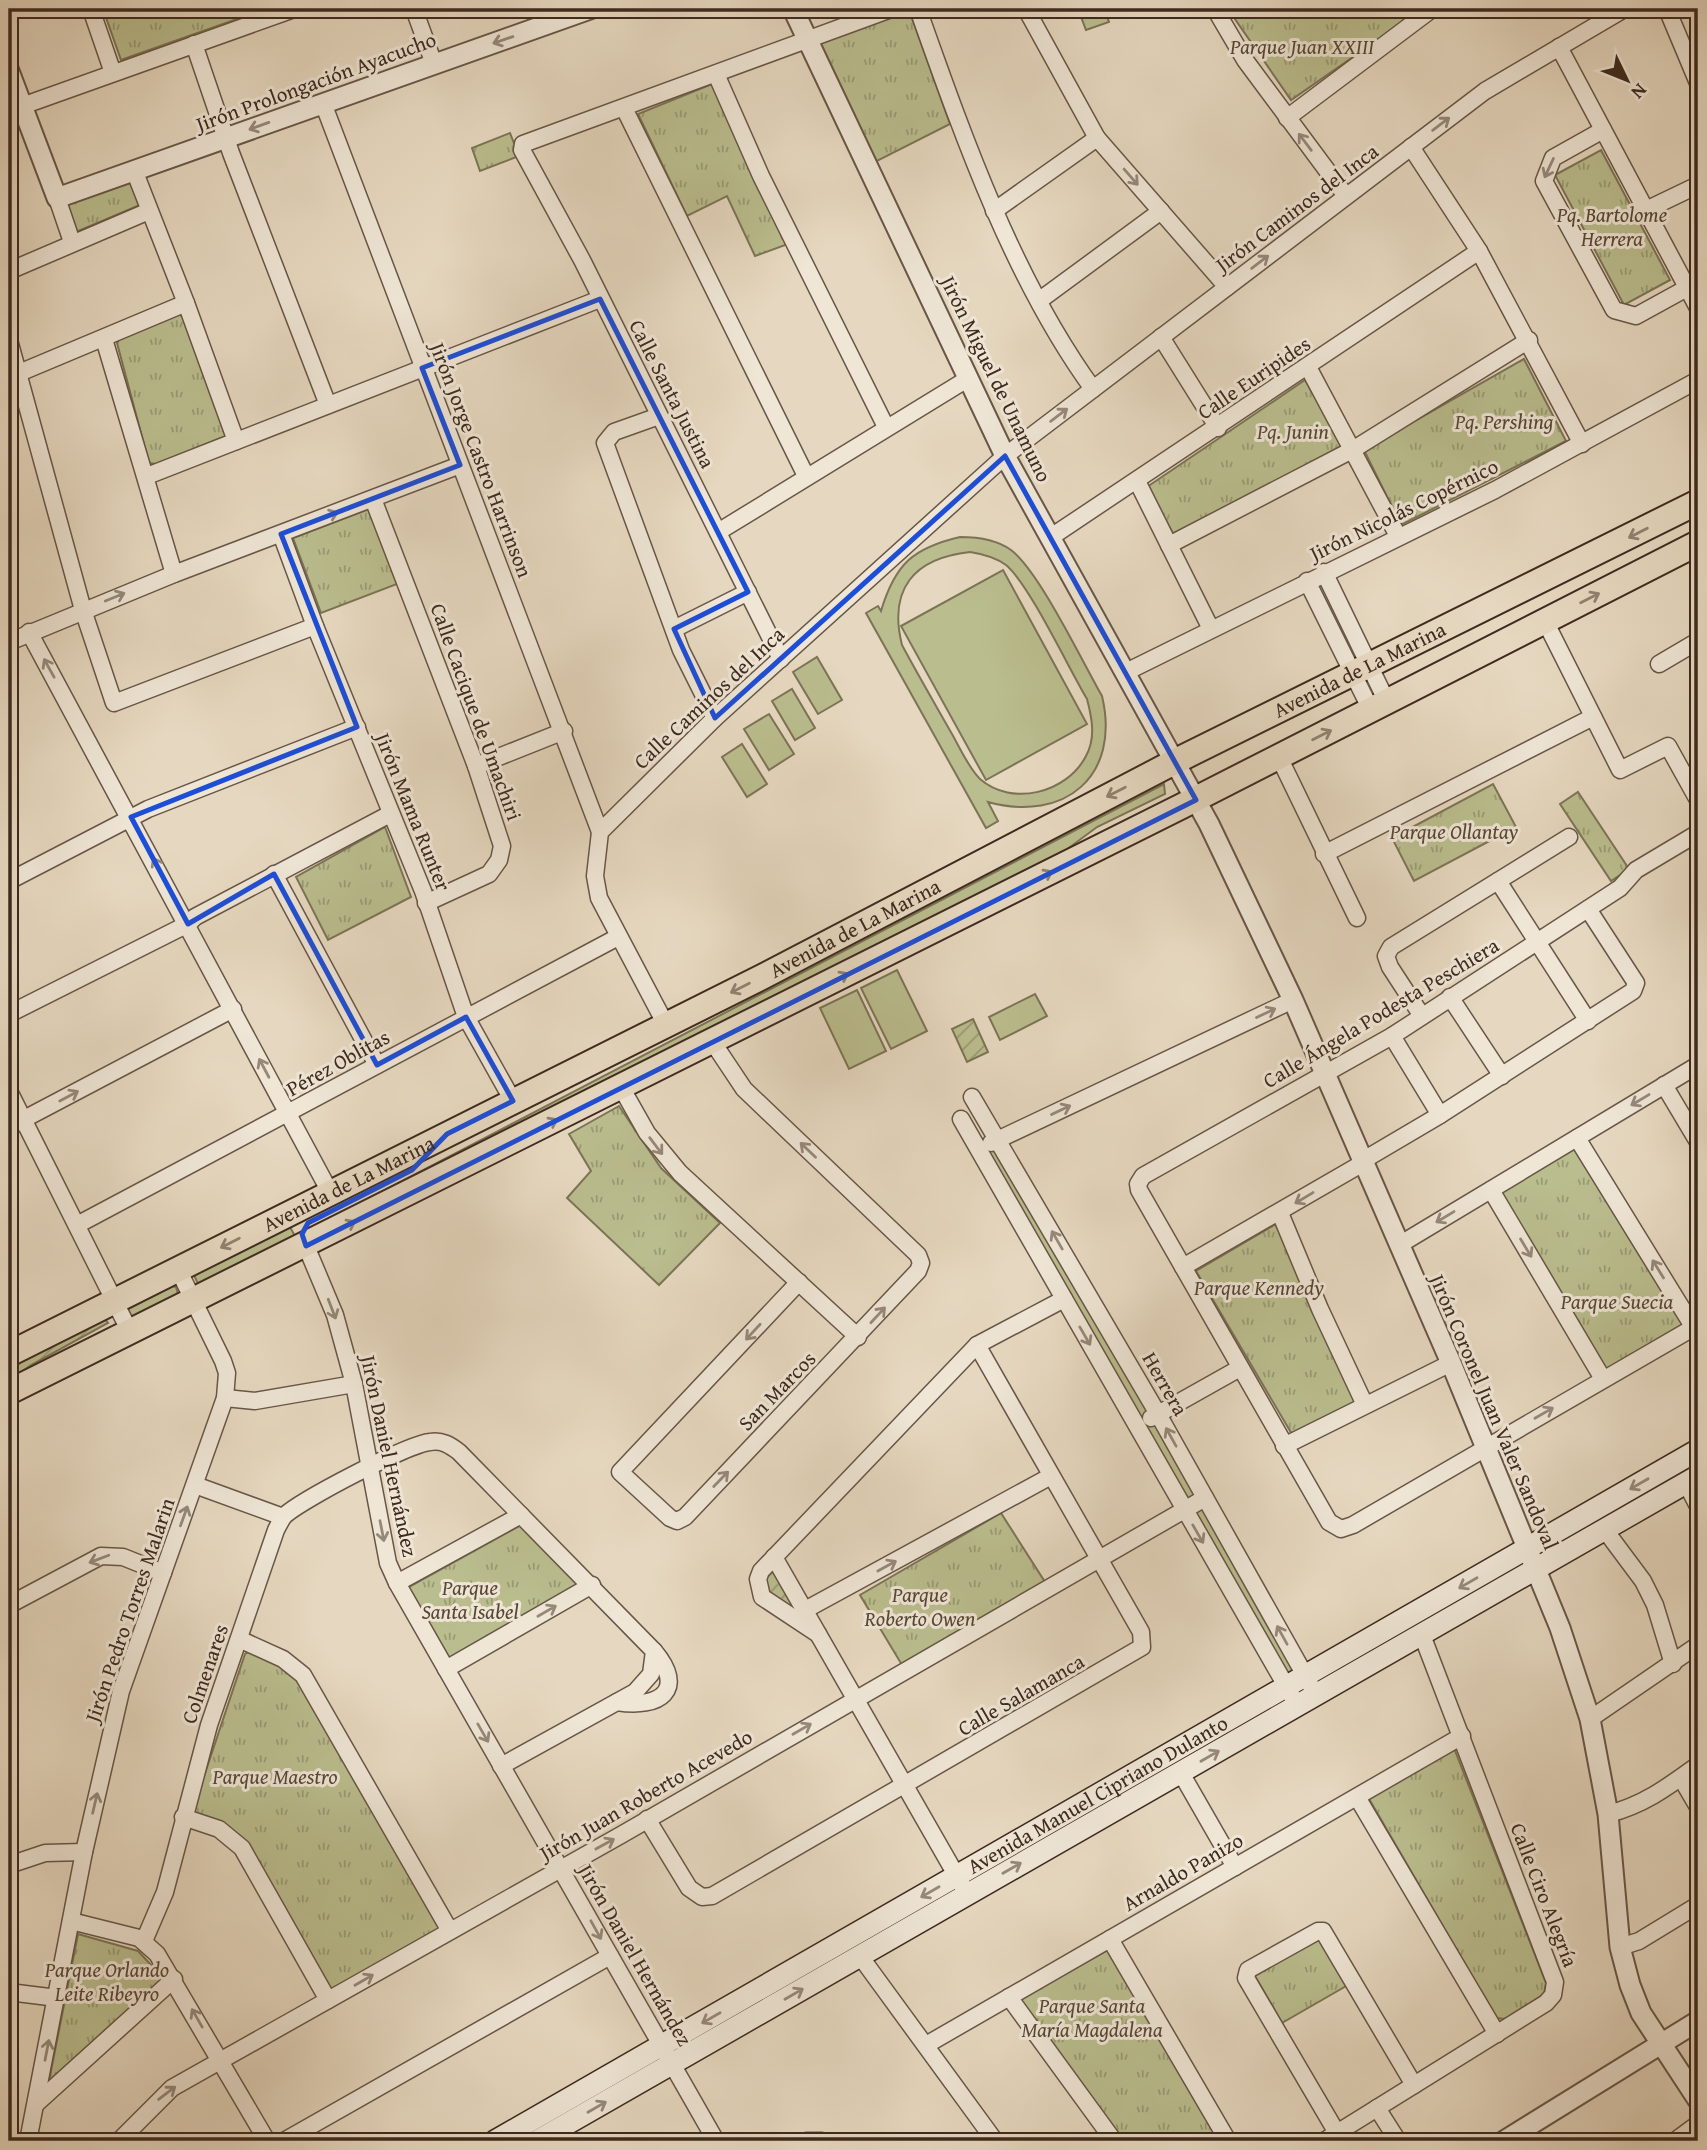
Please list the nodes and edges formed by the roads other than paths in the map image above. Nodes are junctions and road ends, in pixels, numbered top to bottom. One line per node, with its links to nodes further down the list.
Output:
1 (91, 9): 18 (street)
2 (294, 9): 14 (street)
3 (414, 9): 16 (street)
4 (590, 9): 16 (street, Jirón Prolongación Ayacucho, one-way to 16)
5 (793, 9): 13 (street, Jirón Miguel de Unamuno)
6 (891, 9): 13 (street)
7 (918, 9): 35 (street)
8 (1026, 9): 27 (street)
9 (1215, 9): 24 (street)
10 (1432, 9): 24 (street)
11 (1624, 9): 15 (street, Jirón Caminos del Inca)
12 (1667, 9): 20 (street)
13 (806, 40): 19 (street); 53 (street, Jirón Miguel de Unamuno)
14 (194, 44): 18 (street); 26 (street)
15 (1559, 47): 25 (street); 28 (street, Jirón Caminos del Inca, one-way to 15)
16 (434, 64): 21 (street, Jirón Prolongación Ayacucho)
17 (9, 71): 22 (street)
18 (113, 73): 22 (street)
19 (716, 74): 23 (street); 58 (street)
20 (1698, 83)
21 (323, 103): 26 (street, Jirón Prolongación Ayacucho, one-way to 26); 51 (street, Jirón Jorge Castro Harrinson)
22 (22, 106): 32 (street)
23 (624, 108): 42 (street, Calle Santa Justina); 66 (street)
24 (1287, 118): 31 (street, one-way to 24)
25 (1603, 130): 33 (street); 41 (street, one-way to 41)
26 (226, 138): 29 (street, Jirón Prolongación Ayacucho); 56 (street)
27 (1097, 138): 35 (street); 36 (street, one-way to 36)
28 (1411, 147): 31 (street, Jirón Caminos del Inca); 38 (street)
29 (134, 170): 32 (street, Jirón Prolongación Ayacucho); 34 (street)
30 (1698, 185): 33 (street)
31 (1346, 196): 40 (street, Jirón Caminos del Inca, one-way to 31)
32 (57, 198): 37 (street)
33 (1646, 210): 41 (street)
34 (149, 211): 37 (street); 44 (street)
35 (994, 211): 43 (street)
36 (1161, 211): 40 (street); 43 (street)
37 (72, 242): 39 (street)
38 (1479, 251): 49 (street); 50 (street, Calle Euripides)
39 (9, 271)
40 (1227, 288): 46 (street, Jirón Caminos del Inca)
41 (1688, 288): 45 (street)
42 (600, 299): 51 (street); 57 (street, Calle Santa Justina)
43 (1040, 300): 55 (street)
44 (186, 303): 47 (street); 60 (street)
45 (1698, 308)
46 (1161, 337): 55 (street, Jirón Caminos del Inca); 59 (street)
47 (104, 339): 52 (street); 65 (street)
48 (9, 340): 52 (street)
49 (1529, 340): 61 (street); 62 (street)
50 (1308, 367): 59 (street, Calle Euripides); 62 (street)
51 (422, 368): 56 (street); 64 (street, Jirón Jorge Castro Harrinson)
52 (19, 373): 80 (street)
53 (969, 379): 58 (street); 63 (street, Jirón Miguel de Unamuno)
54 (1698, 380): 61 (street, Jirón Nicolás Copérnico)
55 (1093, 389): 63 (street, Jirón Caminos del Inca, one-way to 55)
56 (328, 405): 60 (street)
57 (659, 416): 70 (street, Calle Santa Justina); 83 (street)
58 (886, 427): 66 (street)
59 (1218, 428): 67 (street, Calle Euripides)
60 (236, 441): 65 (street)
61 (1582, 444): 72 (street, Jirón Nicolás Copérnico)
62 (1354, 449): 72 (street); 75 (street)
63 (1005, 456): 73 (street, Jirón Miguel de Unamuno); 88 (street, Calle Caminos del Inca)
64 (460, 465): 68 (street); 96 (street, Jirón Jorge Castro Harrinson)
65 (147, 476): 77 (street)
66 (806, 476): 70 (street)
67 (1137, 481): 73 (street, Calle Euripides); 75 (street)
68 (373, 499): 71 (street, one-way to 68); 99 (street, Calle Cacique de Umachiri)
69 (1698, 502): 90 (main road, Avenida de La Marina, one-way to 90)
70 (718, 532): 79 (street, Calle Santa Justina)
71 (281, 534): 77 (street); 82 (street, Jirón Mama Runter)
72 (1398, 536): 76 (street, Jirón Nicolás Copérnico)
73 (1051, 537): 91 (street, Jirón Miguel de Unamuno)
74 (1698, 543): 81 (main road, Avenida de La Marina, one-way to 74)
75 (1169, 545): 84 (street)
76 (1324, 572): 78 (street, Jirón Nicolás Copérnico); 90 (street)
77 (174, 574): 80 (street, one-way to 77)
78 (1307, 581): 84 (street, Jirón Nicolás Copérnico); 90 (street)
79 (748, 592): 83 (street); 88 (street, Calle Santa Justina)
80 (83, 610): 82 (street); 85 (street)
81 (1545, 621): 92 (main road, Avenida de La Marina); 93 (street)
82 (315, 626): 95 (street, Jirón Mama Runter)
83 (674, 629): 94 (street)
84 (1211, 629): 91 (street, Jirón Nicolás Copérnico)
85 (29, 632): 87 (street); 103 (street, one-way to 85)
86 (1698, 641): 89 (street)
87 (9, 642)
88 (781, 659): 94 (street, Calle Caminos del Inca)
89 (1658, 664)
90 (1362, 671): 92 (street); 98 (main road, Avenida de La Marina)
91 (1126, 672): 98 (street, Jirón Miguel de Unamuno)
92 (1379, 706): 97 (main road, Avenida de La Marina, one-way to 92)
93 (1592, 717): 101 (street); 107 (street)
94 (715, 718): 104 (street, Calle Caminos del Inca)
95 (357, 727): 102 (street, Jirón Mama Runter); 103 (street)
96 (564, 732): 99 (street); 104 (street, Jirón Jorge Castro Harrinson)
97 (1279, 757): 100 (main road, Avenida de La Marina); 107 (street)
98 (1176, 761): 100 (street, Jirón Coronel Juan Valer Sandoval); 124 (main road, Avenida de La Marina, one-way to 124)
99 (476, 766): 111 (street, Calle Cacique de Umachiri)
100 (1196, 800): 118 (street, Jirón Coronel Juan Valer Sandoval); 126 (main road, Avenida de La Marina, one-way to 100)
101 (1698, 800)
102 (390, 814): 108 (street); 111 (street, Jirón Mama Runter)
103 (131, 817): 109 (street); 114 (street, one-way to 103)
104 (600, 832): 115 (street)
105 (1698, 833): 112 (street, Calle Ángela Podesta Peschiera)
106 (1569, 837): 110 (street)
107 (1324, 854): 113 (street)
108 (274, 874): 114 (street); 127 (street)
109 (9, 881)
110 (1498, 881): 116 (street); 121 (street)
111 (426, 902): 122 (street, Jirón Mama Runter)
112 (1588, 909): 116 (street, Calle Ángela Podesta Peschiera); 123 (street)
113 (1357, 919)
114 (188, 924): 119 (street); 120 (street)
115 (618, 937): 122 (street, Pérez Oblitas); 124 (street)
116 (1537, 942): 117 (street, Calle Ángela Podesta Peschiera); 123 (street)
117 (1450, 997): 121 (street, Calle Ángela Podesta Peschiera); 130 (street)
118 (1293, 1000): 129 (street, Jirón Coronel Juan Valer Sandoval); 142 (street, one-way to 118)
119 (233, 1009): 136 (street, one-way to 119); 139 (street, one-way to 119)
120 (9, 1014)
121 (1422, 1016): 125 (street, Calle Ángela Podesta Peschiera)
122 (467, 1017): 127 (street, Pérez Oblitas); 135 (street, Jirón Mama Runter)
123 (1588, 1021): 130 (street)
124 (666, 1025): 135 (main road, Avenida de La Marina)
125 (1392, 1036): 129 (street, Calle Ángela Podesta Peschiera); 137 (street)
126 (712, 1041): 132 (main road, Avenida de La Marina); 160 (street, San Marcos, one-way to 126)
127 (377, 1065): 136 (street, Pérez Oblitas)
128 (1698, 1065): 131 (street)
129 (1325, 1075): 145 (street, Jirón Coronel Juan Valer Sandoval); 152 (street, Calle Ángela Podesta Peschiera)
130 (1502, 1076): 137 (street)
131 (1664, 1085): 141 (street, one-way to 141); 143 (street)
132 (621, 1087): 151 (main road, Avenida de La Marina, one-way to 132); 154 (street, one-way to 154)
133 (9, 1091): 139 (street)
134 (972, 1097): 142 (street, Herrera)
135 (513, 1101): 140 (main road, Avenida de La Marina)
136 (288, 1114): 147 (street); 149 (street, Pérez Oblitas)
137 (1440, 1115): 145 (street)
138 (961, 1119): 144 (street)
139 (16, 1124): 149 (street)
140 (447, 1134): 147 (main road, Avenida de La Marina); 151 (main road)
141 (1577, 1138): 146 (street); 158 (street, one-way to 141)
142 (999, 1139): 144 (street); 170 (street, Herrera, one-way to 142)
143 (1698, 1142)
144 (979, 1149): 155 (street)
145 (1363, 1162): 148 (street, one-way to 148); 150 (street, Jirón Coronel Juan Valer Sandoval)
146 (1491, 1190): 150 (street, one-way to 150); 165 (street, one-way to 165)
147 (331, 1194): 153 (main road, Avenida de La Marina, one-way to 153)
148 (1280, 1213): 152 (street); 169 (street)
149 (77, 1225): 156 (street)
150 (1399, 1245): 163 (street, Jirón Coronel Juan Valer Sandoval)
151 (306, 1246): 157 (main road, Avenida de La Marina); 166 (street, Jirón Daniel Hernández, one-way to 166)
152 (1183, 1267): 164 (street)
153 (178, 1269): 156 (main road, Avenida de La Marina); 157 (street, Jirón Pedro Torres Malarin)
154 (799, 1282): 160 (street); 160 (street, San Marcos, one-way to 160)
155 (1064, 1299): 161 (street); 171 (street, one-way to 171)
156 (114, 1300): 159 (street); 162 (main road, Avenida de La Marina)
157 (194, 1301): 159 (main road, Avenida de La Marina); 168 (street, Jirón Pedro Torres Malarin)
158 (1696, 1326): 165 (street)
159 (130, 1332): 167 (main road, Avenida de La Marina)
160 (858, 1337)
161 (977, 1345): 176 (street, Calle Salamanca); 186 (street)
162 (9, 1354)
163 (1451, 1363): 169 (street); 173 (street, Jirón Coronel Juan Valer Sandoval)
164 (1241, 1368): 170 (street); 172 (street)
165 (1604, 1379): 173 (street, one-way to 165)
166 (354, 1384): 168 (street); 175 (street, Jirón Daniel Hernández)
167 (9, 1392)
168 (225, 1398): 178 (street, Jirón Pedro Torres Malarin)
169 (1365, 1405): 172 (street)
170 (1158, 1414): 171 (street); 179 (street, Herrera, one-way to 170)
171 (1136, 1426): 181 (street)
172 (1284, 1446): 173 (street)
173 (1485, 1447): 185 (street, Jirón Coronel Juan Valer Sandoval)
174 (1698, 1450): 185 (main road, Avenida Manuel Cipriano Dulanto, one-way to 185)
175 (369, 1468): 182 (street); 183 (street); 190 (street, Jirón Daniel Hernández, one-way to 190)
176 (1051, 1476): 187 (street, Calle Salamanca); 193 (street, one-way to 176)
177 (1692, 1480): 180 (street); 184 (main road, Avenida Manuel Cipriano Dulanto)
178 (195, 1485): 183 (street); 189 (street, Jirón Pedro Torres Malarin, one-way to 178)
179 (1205, 1498): 181 (street, Jirón Juan Roberto Acevedo); 200 (street, Herrera, one-way to 179)
180 (1698, 1506)
181 (1184, 1509): 187 (street, Jirón Juan Roberto Acevedo); 200 (street, one-way to 200)
182 (521, 1515): 190 (street); 191 (street)
183 (283, 1517): 196 (street, Colmenares)
184 (1605, 1530): 188 (main road, Avenida Manuel Cipriano Dulanto); 198 (street)
185 (1527, 1549): 188 (street, Jirón Coronel Juan Valer Sandoval); 200 (main road, Avenida Manuel Cipriano Dulanto, one-way to 200)
186 (774, 1557): 193 (street); 194 (street)
187 (1099, 1558): 201 (street, Jirón Juan Roberto Acevedo); 208 (street, Calle Salamanca)
188 (1536, 1570): 195 (main road, Avenida Manuel Cipriano Dulanto); 202 (street, Jirón Coronel Juan Valer Sandoval)
189 (163, 1573): 192 (street, one-way to 192); 214 (street, Jirón Pedro Torres Malarin, one-way to 189)
190 (397, 1583): 199 (street, Jirón Daniel Hernández)
191 (592, 1585): 199 (street, one-way to 191); 205 (street)
192 (9, 1605)
193 (805, 1610): 194 (street)
194 (818, 1634): 201 (street)
195 (1422, 1635): 200 (main road, Avenida Manuel Cipriano Dulanto); 203 (street, Calle Ciro Alegría)
196 (239, 1639): 212 (street, Colmenares); 221 (street)
197 (1698, 1646): 198 (street)
198 (1673, 1664): 202 (street)
199 (446, 1669): 205 (street, Jirón Daniel Hernández, one-way to 205)
200 (1301, 1691): 206 (main road, Avenida Manuel Cipriano Dulanto, one-way to 200); 218 (main road, Avenida Manuel Cipriano Dulanto)
201 (854, 1698): 208 (street); 213 (street, Jirón Juan Roberto Acevedo, one-way to 201)
202 (1590, 1719): 211 (street, Jirón Coronel Juan Valer Sandoval)
203 (1462, 1736): 209 (street, Arnaldo Panizo); 233 (street, Calle Ciro Alegría)
204 (1698, 1765): 207 (street)
205 (501, 1766): 217 (street, Jirón Daniel Hernández)
206 (1181, 1773): 216 (street); 218 (main road, Avenida Manuel Cipriano Dulanto, one-way to 206)
207 (1681, 1778): 210 (street); 211 (street)
208 (904, 1786): 213 (street, Calle Salamanca); 218 (street)
209 (1357, 1797): 216 (street, Arnaldo Panizo); 233 (street)
210 (1698, 1807)
211 (1608, 1814): 224 (street, Jirón Coronel Juan Valer Sandoval)
212 (183, 1817): 223 (street, Colmenares); 231 (street)
213 (647, 1819): 217 (street, Jirón Juan Roberto Acevedo, one-way to 213)
214 (84, 1852): 215 (street); 220 (street, Jirón Pedro Torres Malarin)
215 (9, 1865)
216 (1235, 1867): 222 (street, Arnaldo Panizo)
217 (561, 1868): 221 (street, Jirón Juan Roberto Acevedo); 225 (street, Jirón Daniel Hernández, one-way to 225)
218 (962, 1885): 226 (main road, Avenida Manuel Cipriano Dulanto); 236 (main road, Avenida Manuel Cipriano Dulanto, one-way to 236)
219 (1698, 1905): 224 (street)
220 (71, 1921): 223 (street); 230 (street, Jirón Pedro Torres Malarin)
221 (450, 1931): 231 (street, Jirón Juan Roberto Acevedo, one-way to 221)
222 (1110, 1938): 229 (street, Arnaldo Panizo); 255 (street)
223 (144, 1941): 227 (street)
224 (1620, 1947): 234 (street, Jirón Coronel Juan Valer Sandoval)
225 (611, 1956): 236 (street, Jirón Daniel Hernández); 247 (street)
226 (860, 1956): 235 (street); 236 (main road, Avenida Manuel Cipriano Dulanto, one-way to 226)
227 (174, 1979): 237 (street, one-way to 227); 240 (street)
228 (9, 1992): 230 (street)
229 (1009, 1997): 235 (street, Arnaldo Panizo); 254 (street)
230 (57, 1998): 240 (street, Jirón Pedro Torres Malarin, one-way to 230)
231 (328, 2000): 237 (street, Jirón Juan Roberto Acevedo)
232 (1698, 2021): 234 (street)
233 (1497, 2034): 238 (street, Calle Ciro Alegría)
234 (1660, 2043): 239 (street, Jirón Coronel Juan Valer Sandoval); 257 (street)
235 (926, 2045): 253 (street)
236 (668, 2055): 248 (main road, Avenida Manuel Cipriano Dulanto); 249 (main road, Avenida Manuel Cipriano Dulanto, one-way to 236); 250 (street, Jirón Daniel Hernández)
237 (222, 2061): 245 (street, Jirón Juan Roberto Acevedo, one-way to 237); 246 (street)
238 (1414, 2085): 241 (street, Calle Ciro Alegría); 243 (street)
239 (1698, 2100)
240 (37, 2103): 244 (street, Jirón Pedro Torres Malarin)
241 (1377, 2108): 243 (street, Calle Ciro Alegría); 256 (street)
242 (1698, 2124): 258 (street)
243 (1331, 2137)
244 (29, 2141)
245 (120, 2141)
246 (267, 2141)
247 (284, 2141)
248 (495, 2141)
249 (537, 2141)
250 (716, 2141)
251 (806, 2141): 252 (street)
252 (822, 2141)
253 (995, 2141)
254 (1114, 2141)
255 (1228, 2141)
256 (1398, 2141)
257 (1504, 2141)
258 (1675, 2141)

